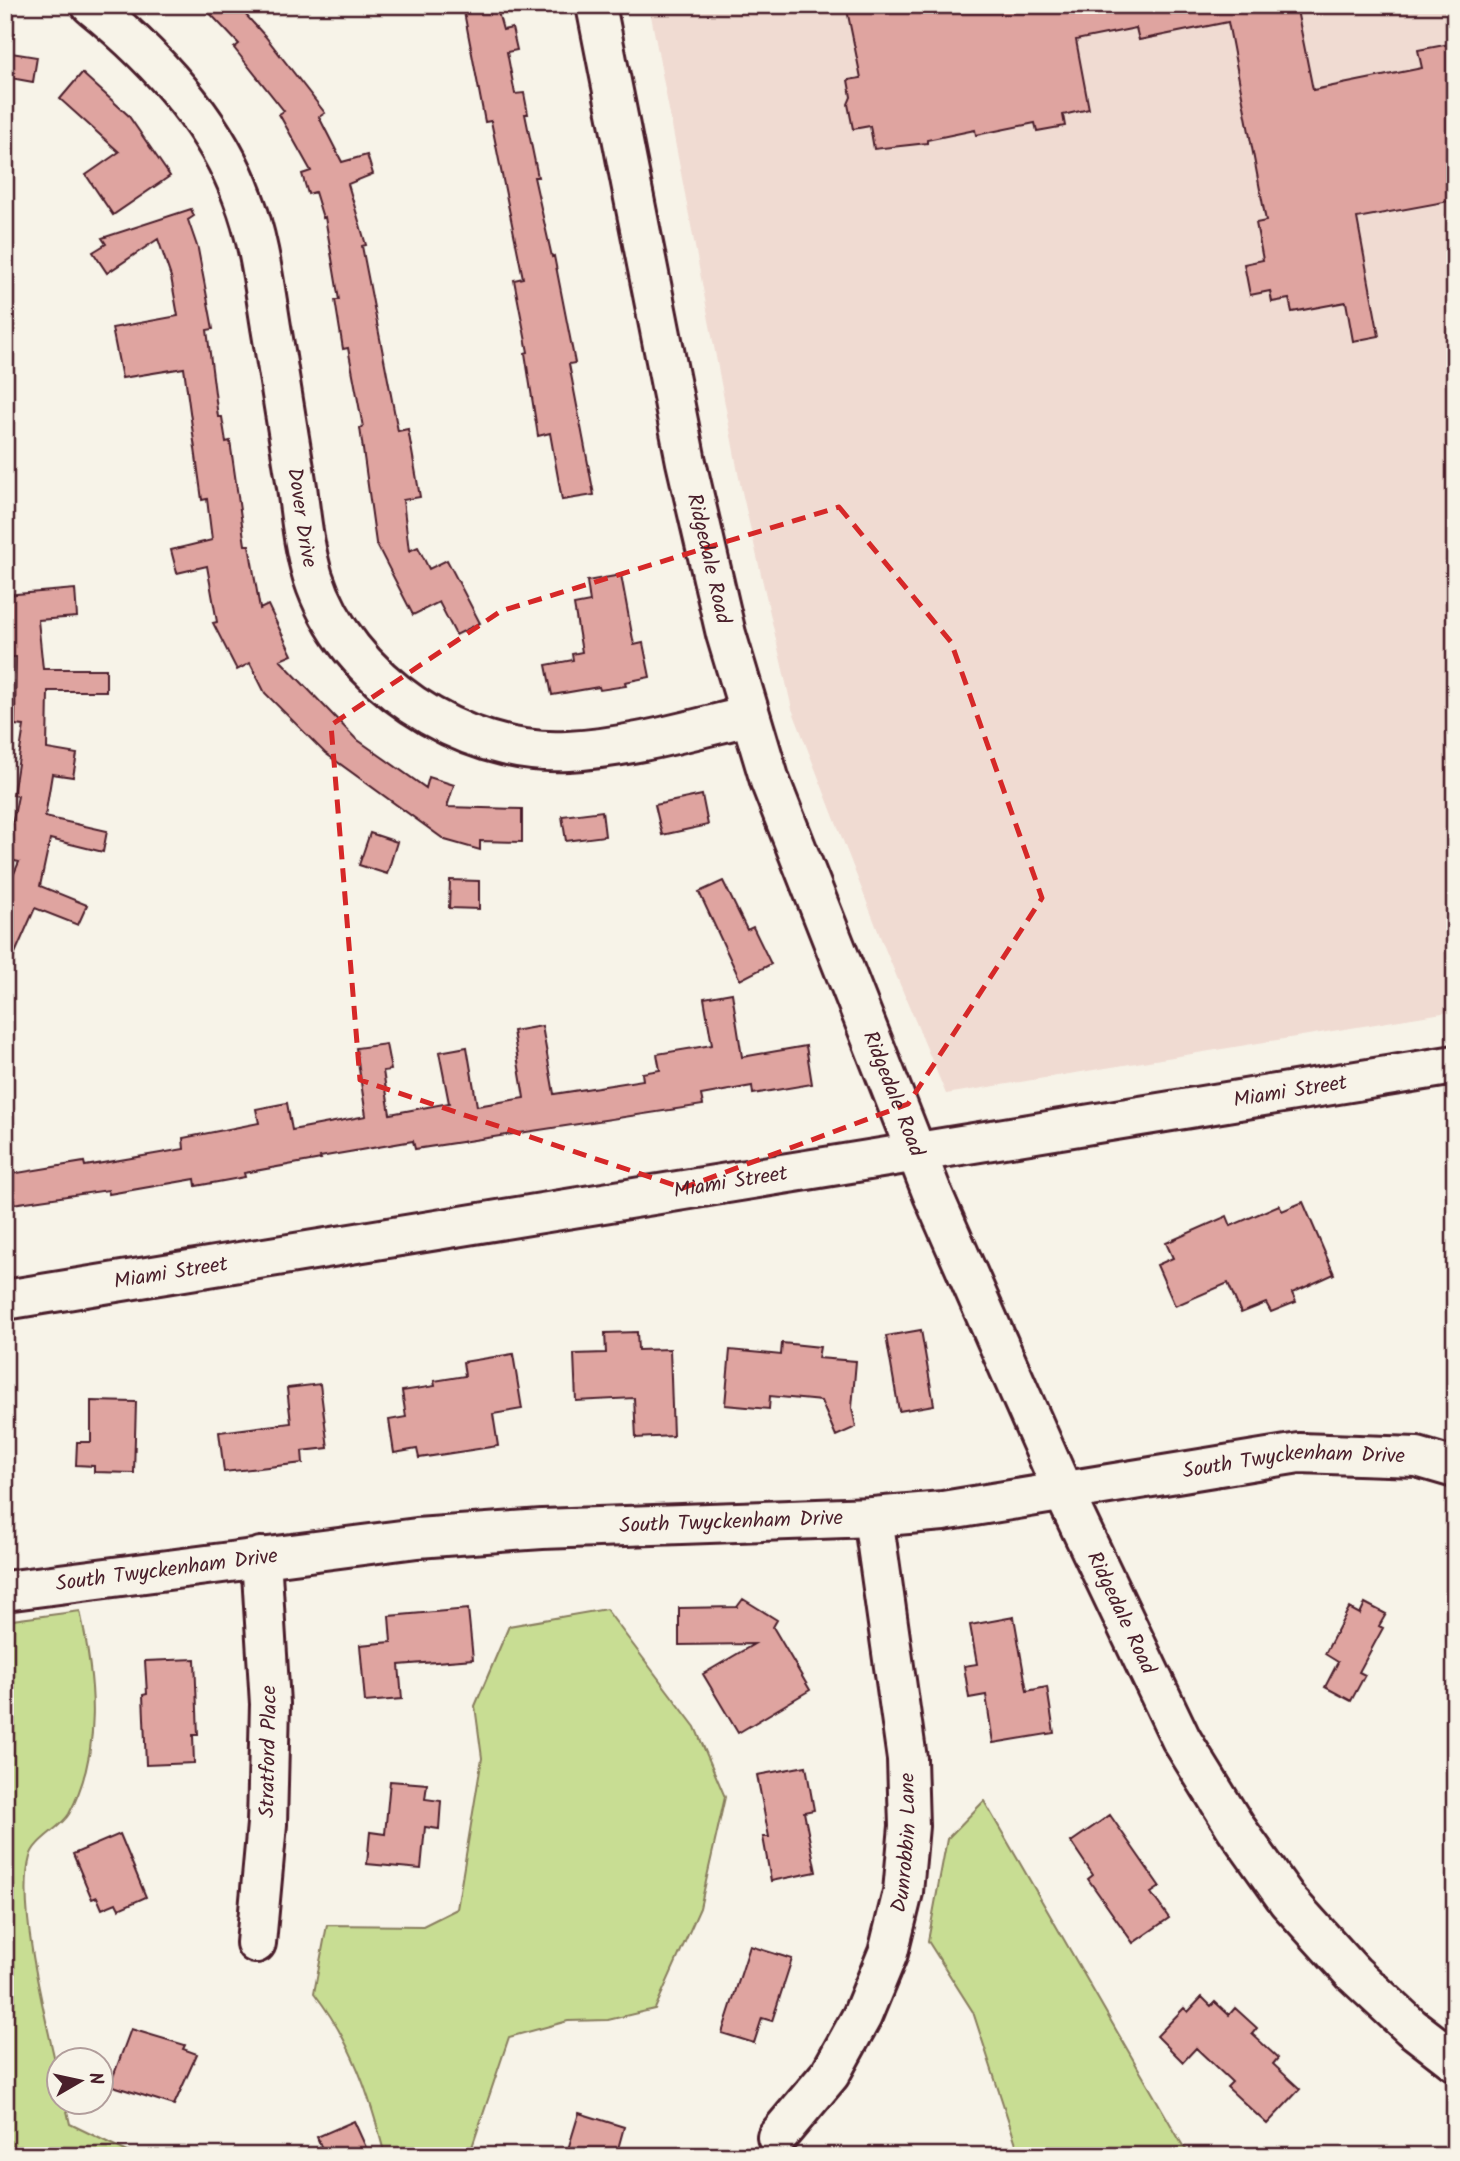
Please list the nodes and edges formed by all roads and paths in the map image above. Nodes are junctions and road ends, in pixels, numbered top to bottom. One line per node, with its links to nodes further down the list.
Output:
1 (91, 5): 3 (street, Dover Drive)
2 (596, 5): 3 (street, Ridgedale Road)
3 (749, 716): 5 (street, Ridgedale Road)
4 (1455, 1065): 5 (street, Miami Street)
5 (916, 1151): 6 (street, Miami Street); 8 (street, Ridgedale Road)
6 (5, 1300)
7 (1455, 1468): 8 (street, South Twyckenham Drive)
8 (1063, 1491): 9 (street, South Twyckenham Drive); 13 (street, Ridgedale Road)
9 (873, 1517): 10 (street, South Twyckenham Drive); 14 (street, Dunrobbin Lane)
10 (261, 1558): 11 (street, South Twyckenham Drive); 12 (street, Stratford Place)
11 (5, 1591)
12 (256, 1944)
13 (1455, 2061)
14 (777, 2137)

